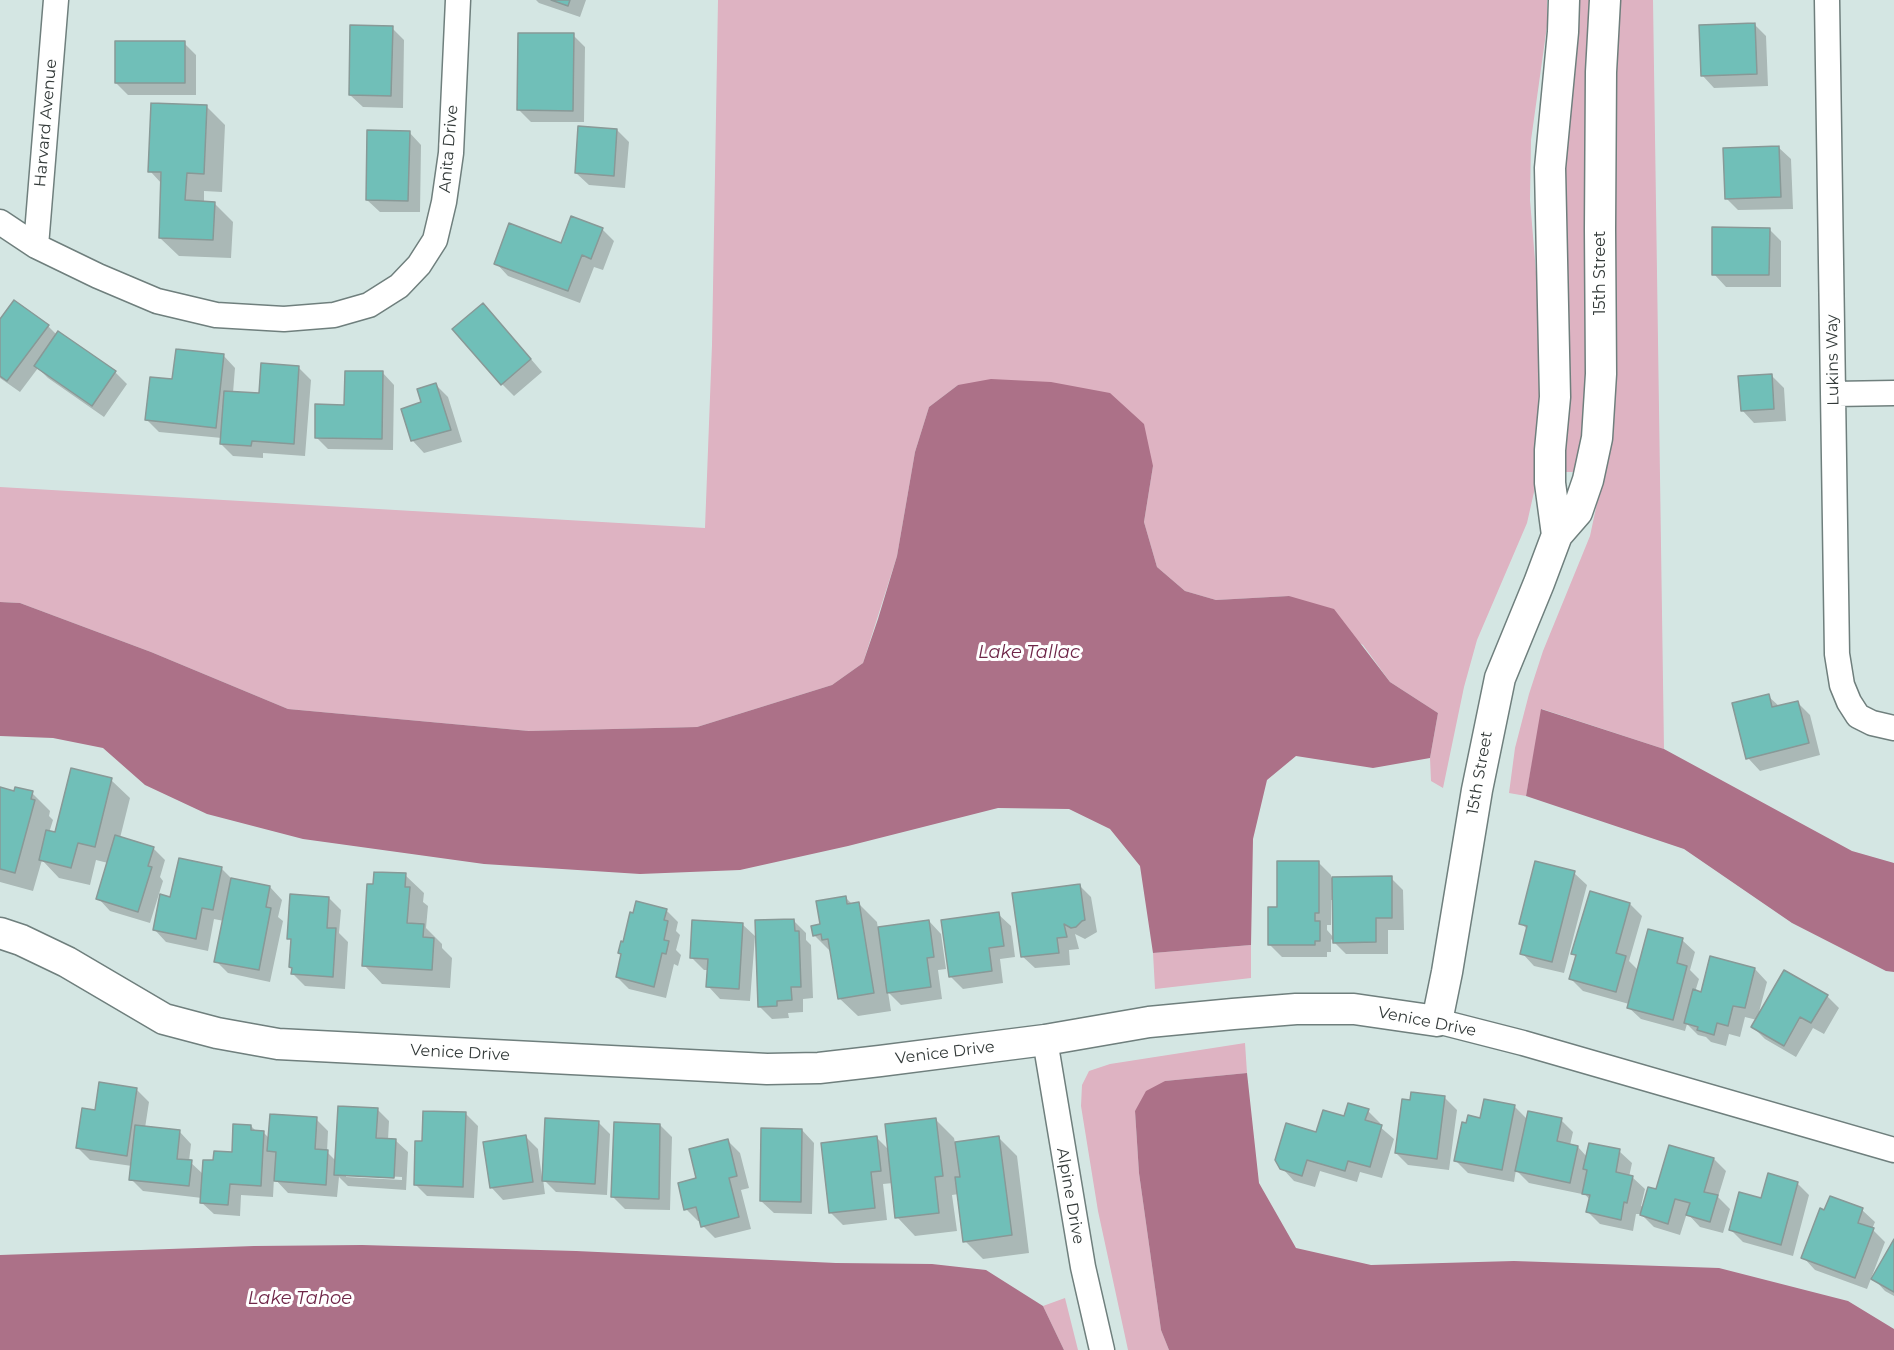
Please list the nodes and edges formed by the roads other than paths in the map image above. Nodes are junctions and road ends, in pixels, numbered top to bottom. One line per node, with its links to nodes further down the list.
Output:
1 (56, 0): 7 (street, Harvard Avenue)
2 (458, 0): 7 (street, Anita Drive)
3 (1564, 0): 10 (street, 15th Street)
4 (1605, 0): 10 (street, 15th Street)
5 (1827, 0): 9 (street, Lukins Way)
6 (0, 222): 7 (street, Anita Drive)
7 (36, 246)
8 (1894, 393): 9 (street)
9 (1834, 394): 11 (street, Lukins Way)
10 (1557, 535): 13 (street, 15th Street)
11 (1894, 728)
12 (0, 933): 14 (street, Venice Drive)
13 (1437, 1021): 14 (street, Venice Drive); 15 (street, Venice Drive)
14 (1044, 1040): 16 (street, Alpine Drive)
15 (1894, 1150)
16 (1102, 1350)

